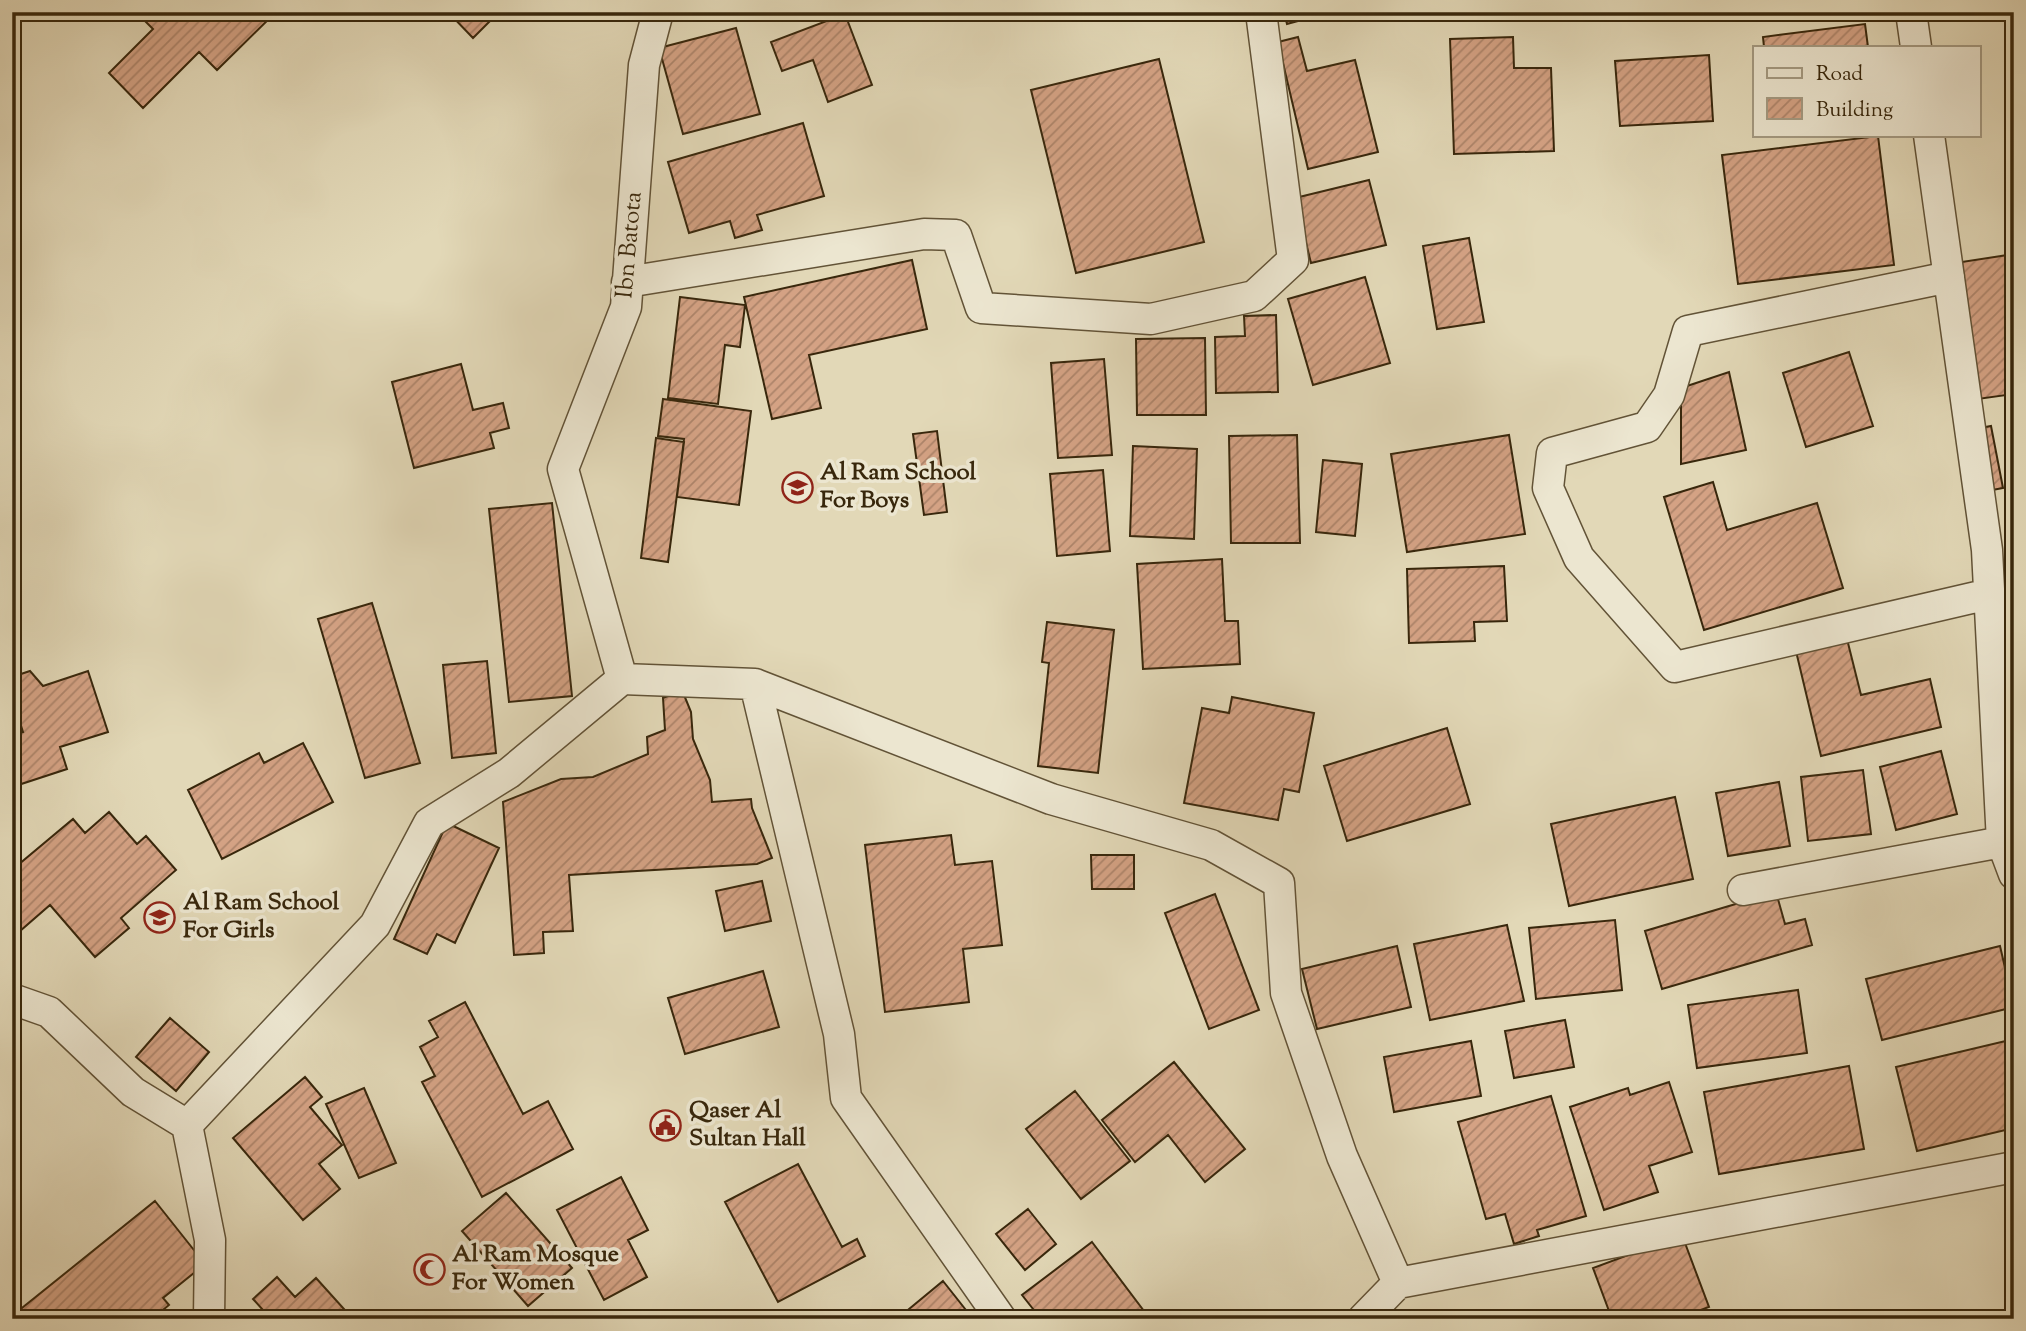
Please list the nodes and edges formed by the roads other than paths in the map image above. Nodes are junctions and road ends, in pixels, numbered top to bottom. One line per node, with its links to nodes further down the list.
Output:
1 (658, 12): 7 (street, Ibn Batota)
2 (1261, 12): 7 (street)
3 (1911, 12): 4 (street)
4 (1916, 46)
5 (1929, 136): 6 (street)
6 (1949, 277): 8 (street); 8 (street)
7 (628, 282): 9 (street, Ibn Batota)
8 (1989, 594): 11 (street)
9 (622, 679): 10 (street); 15 (street)
10 (755, 684): 17 (street); 19 (street)
11 (2001, 842): 12 (street); 13 (street)
12 (2014, 874)
13 (1743, 890)
14 (12, 999): 15 (street)
15 (187, 1125): 18 (street)
16 (2014, 1167): 17 (street)
17 (1398, 1283): 20 (street)
18 (209, 1319)
19 (1001, 1319)
20 (1363, 1319)

